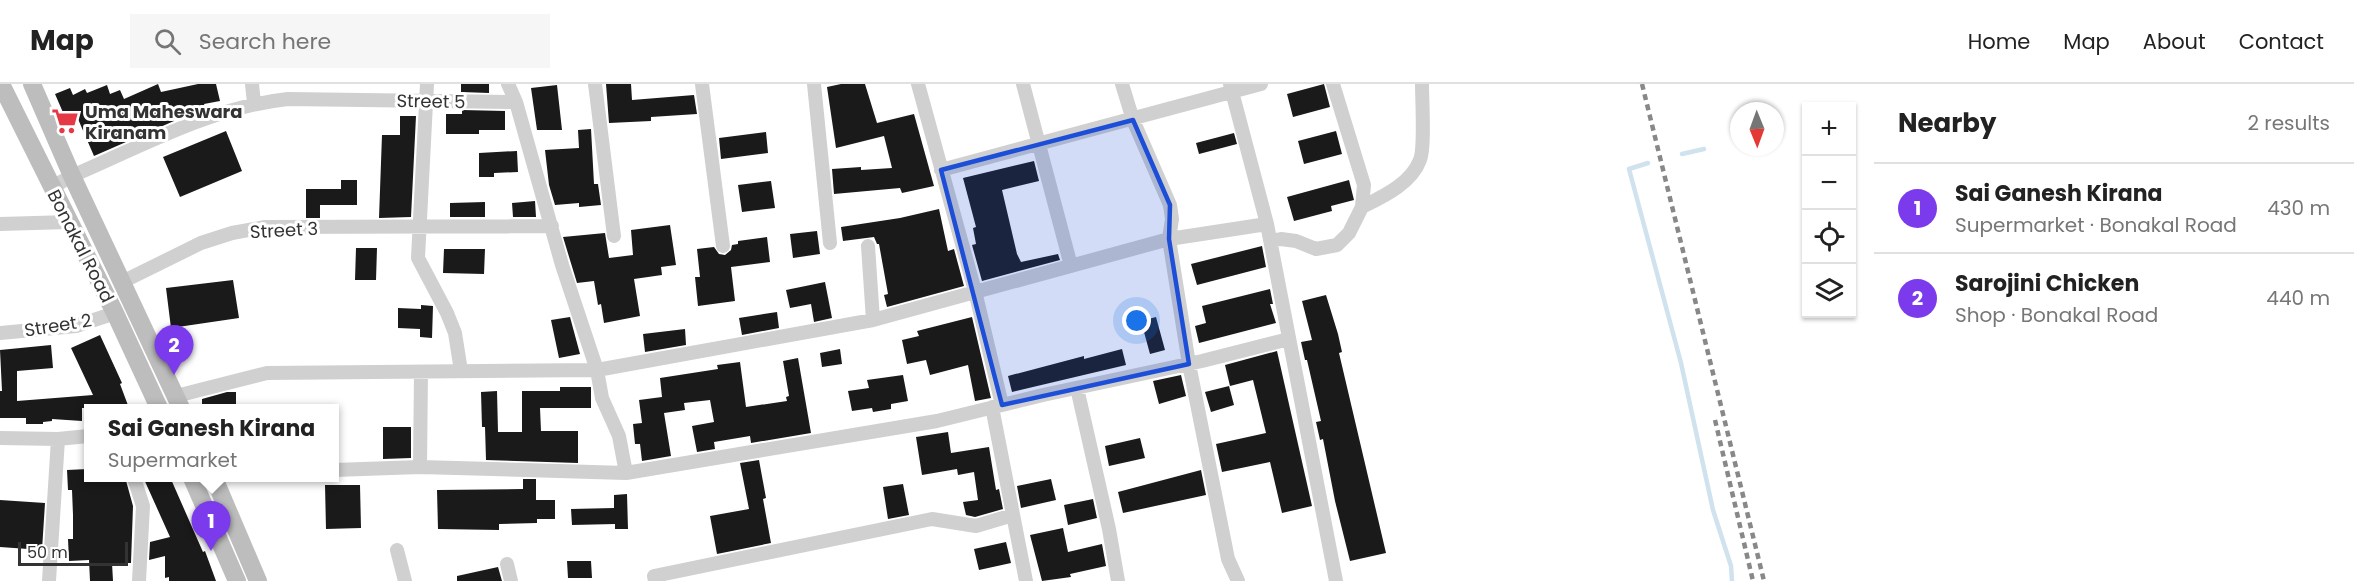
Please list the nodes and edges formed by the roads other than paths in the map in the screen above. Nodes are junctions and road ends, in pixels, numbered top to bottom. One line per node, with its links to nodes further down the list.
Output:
1 (32, 84): 24 (main road, Bonakal Road)
2 (252, 84): 20 (street)
3 (335, 84): 17 (street)
4 (427, 84): 18 (street)
5 (508, 84): 19 (street)
6 (595, 84): 32 (street)
7 (702, 84): 36 (street)
8 (814, 84): 35 (street)
9 (918, 84): 23 (street)
10 (1023, 84): 22 (street)
11 (1122, 84): 21 (street)
12 (1261, 84): 16 (street)
13 (1333, 84): 26 (street)
14 (1422, 84): 26 (street)
15 (1, 85): 25 (main road, Bonakal Road)
16 (1231, 88): 21 (street); 29 (street)
17 (336, 99): 18 (street, Street 5); 20 (street, Street 5)
18 (426, 100): 19 (street, Street 5); 31 (street)
19 (516, 102): 30 (street)
20 (254, 103): 24 (street, Street 5)
21 (1133, 120): 22 (street); 33 (street)
22 (1040, 144): 23 (street); 38 (street)
23 (941, 170): 40 (street)
24 (72, 176): 25 (street, Street 5); 39 (main road, Bonakal Road)
25 (52, 187): 27 (main road, Bonakal Road)
26 (1362, 207): 34 (street)
27 (69, 222): 28 (street); 41 (main road, Bonakal Road)
28 (0, 224)
29 (1267, 224): 33 (street); 34 (street)
30 (552, 226): 31 (street, Street 3); 46 (street)
31 (420, 228): 39 (street, Street 3); 47 (street)
32 (614, 236)
33 (1169, 239): 38 (street); 45 (street)
34 (1270, 241): 44 (street)
35 (830, 243)
36 (723, 246)
37 (867, 246): 42 (street)
38 (1071, 266): 40 (street)
39 (122, 282): 50 (main road, Bonakal Road)
40 (975, 291): 42 (street); 52 (street)
41 (115, 313): 43 (street, Street 2); 51 (main road, Bonakal Road)
42 (873, 320): 46 (street)
43 (0, 333)
44 (1289, 339): 45 (street); 75 (street)
45 (1189, 364): 49 (street); 74 (street)
46 (597, 370): 47 (street); 58 (street)
47 (461, 371): 48 (street)
48 (421, 372): 50 (street); 56 (street)
49 (1077, 388): 52 (street); 73 (street)
50 (178, 402)
51 (157, 404)
52 (997, 406): 58 (street); 62 (street)
53 (84, 436): 55 (street)
54 (0, 438): 55 (street)
55 (58, 439): 65 (street)
56 (420, 467): 57 (street); 58 (street)
57 (339, 470)
58 (626, 473)
59 (136, 482): 66 (street)
60 (194, 482): 67 (main road)
61 (217, 482): 68 (main road)
62 (1013, 515): 71 (street); 72 (street)
63 (397, 550): 69 (street)
64 (507, 564): 70 (street)
65 (49, 581)
66 (139, 581)
67 (237, 581)
68 (258, 581)
69 (405, 581)
70 (511, 581)
71 (655, 581)
72 (1026, 581)
73 (1118, 581)
74 (1238, 581)
75 (1336, 581)

